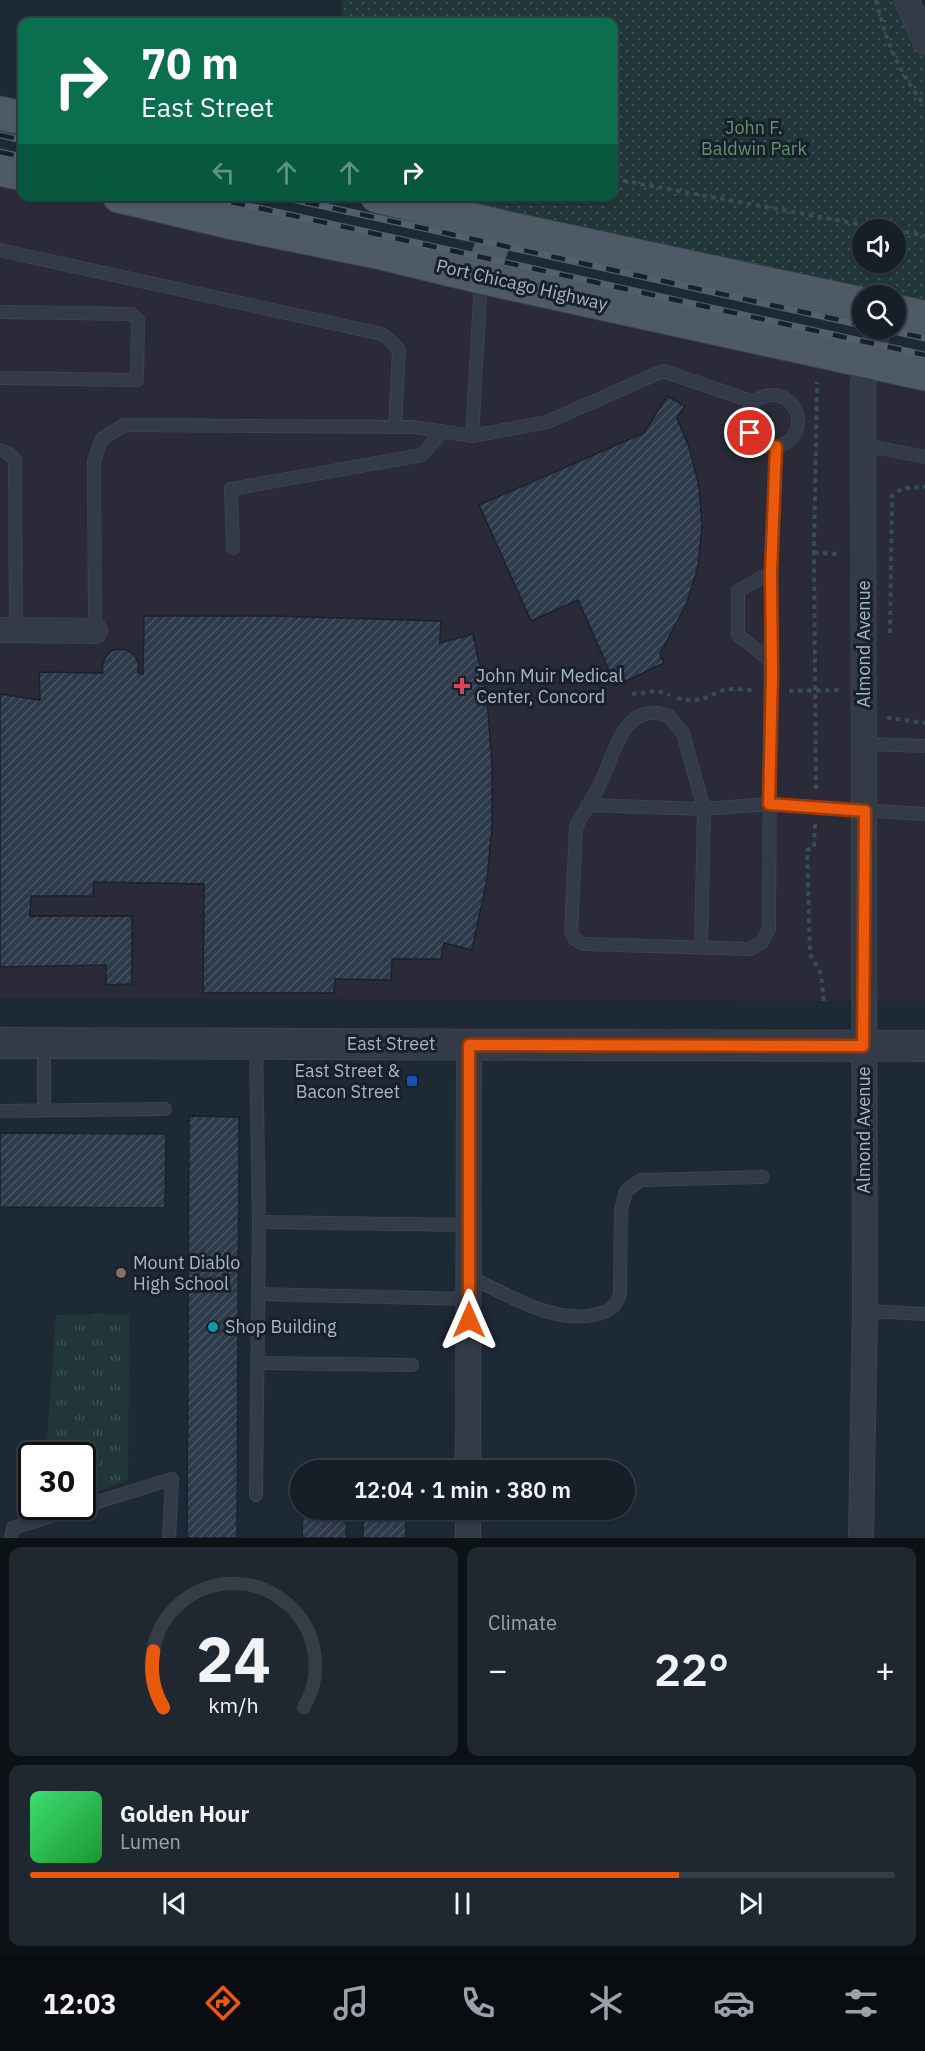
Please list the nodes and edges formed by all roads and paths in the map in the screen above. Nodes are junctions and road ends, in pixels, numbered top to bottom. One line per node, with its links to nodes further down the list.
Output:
1 (876, 0): 4 (path)
2 (907, 0): 3 (street)
3 (925, 42)
4 (925, 106)
5 (0, 113): 6 (main road)
6 (18, 117)
7 (0, 169): 8 (main road)
8 (18, 173)
9 (618, 180): 12 (path)
10 (140, 201): 17 (main road, Port Chicago Highway)
11 (397, 201): 13 (main road)
12 (852, 223)
13 (499, 226): 17 (main road); 18 (main road)
14 (906, 232): 15 (path)
15 (925, 236)
16 (0, 250): 28 (lane)
17 (481, 277): 23 (main road, Port Chicago Highway); 30 (lane)
18 (852, 302)
19 (0, 312): 25 (lane)
20 (906, 313): 21 (main road)
21 (925, 318)
22 (875, 339): 23 (street, Almond Avenue)
23 (868, 362): 24 (main road, Port Chicago Highway); 31 (street, Almond Avenue)
24 (925, 374)
25 (0, 378)
26 (817, 382): 48 (path)
27 (754, 402): 30 (lane); 32 (lane); 32 (lane)
28 (395, 427): 29 (lane); 39 (lane)
29 (443, 431): 30 (lane); 36 (lane)
30 (472, 436)
31 (863, 445): 34 (lane); 44 (street, Almond Avenue)
32 (776, 447): 37 (lane)
33 (0, 450): 38 (lane)
34 (925, 457)
35 (925, 487): 40 (path)
36 (233, 548)
37 (771, 572): 41 (lane); 41 (lane)
38 (8, 630): 39 (street)
39 (95, 632)
40 (890, 633)
41 (772, 662): 46 (lane)
42 (890, 709): 43 (path)
43 (925, 723)
44 (865, 744): 45 (lane); 50 (street, Almond Avenue)
45 (925, 746)
46 (769, 804): 48 (lane); 49 (lane); 52 (lane)
47 (587, 805): 49 (lane); 49 (lane); 52 (lane)
48 (816, 807): 50 (lane); 53 (path)
49 (704, 809): 52 (lane)
50 (865, 811): 51 (lane); 58 (street, Almond Avenue)
51 (925, 814)
52 (701, 947)
53 (824, 1003)
54 (0, 1043): 55 (street, East Street)
55 (44, 1043): 56 (street, East Street); 61 (lane)
56 (256, 1044): 57 (street, East Street); 64 (lane)
57 (469, 1045): 58 (street, East Street); 65 (street)
58 (863, 1046): 59 (street, East Street); 68 (street, Almond Avenue)
59 (925, 1046)
60 (165, 1109): 61 (lane)
61 (44, 1110): 62 (lane)
62 (0, 1111)
63 (763, 1177): 66 (lane)
64 (259, 1222): 65 (lane); 67 (lane)
65 (470, 1225): 66 (street)
66 (469, 1288): 67 (lane); 72 (street)
67 (258, 1294): 70 (lane)
68 (865, 1311): 69 (lane); 78 (street, Almond Avenue)
69 (925, 1314)
70 (258, 1363): 71 (lane); 73 (lane)
71 (412, 1365)
72 (468, 1460)
73 (256, 1495)
74 (468, 1520): 77 (street)
75 (11, 1538): 76 (lane)
76 (169, 1538)
77 (468, 1538)
78 (861, 1538)

